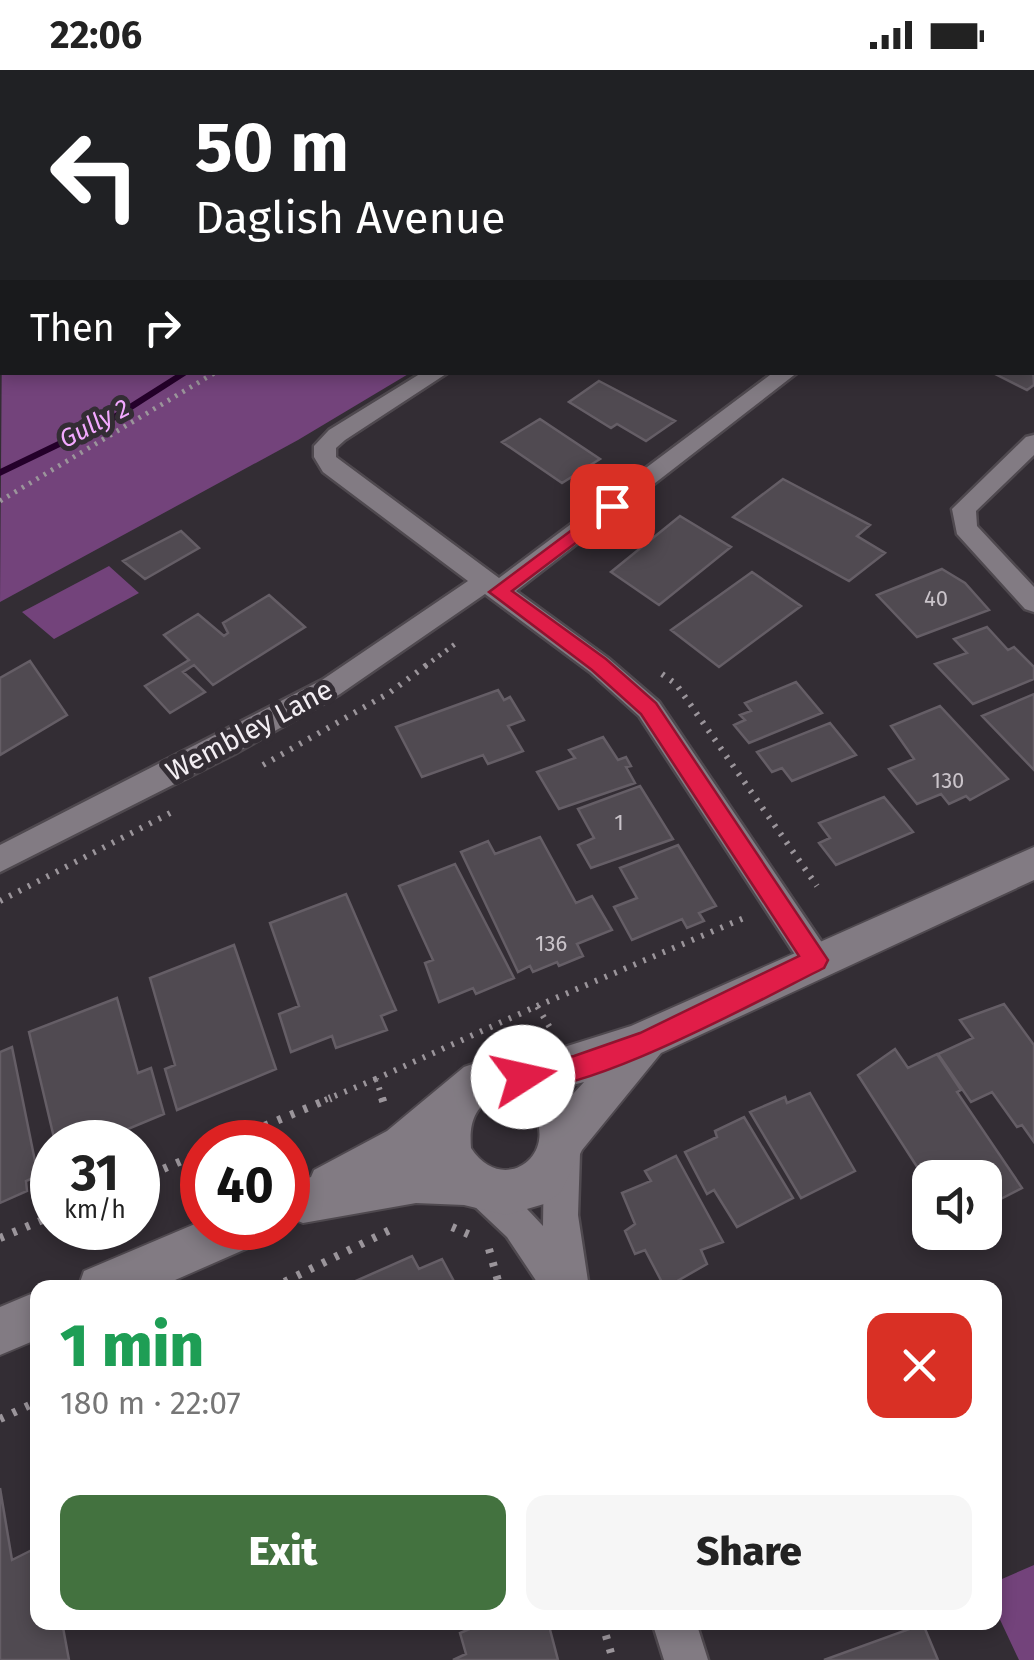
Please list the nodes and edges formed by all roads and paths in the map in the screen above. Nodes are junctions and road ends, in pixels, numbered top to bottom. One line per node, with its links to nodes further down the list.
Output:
1 (211, 375): 5 (path)
2 (434, 375): 6 (street)
3 (784, 375): 6 (street, Wembley Lane)
4 (1034, 442): 7 (street)
5 (0, 502)
6 (492, 586): 11 (street, Wembley Lane); 15 (street)
7 (1034, 603)
8 (468, 634): 9 (path)
9 (246, 774)
10 (193, 801): 13 (path)
11 (0, 859)
12 (1034, 863): 15 (street)
13 (0, 901)
14 (733, 902): 16 (path)
15 (816, 960): 17 (street)
16 (537, 1006): 18 (path); 20 (path)
17 (646, 1043): 18 (street); 23 (street)
18 (574, 1068): 19 (street)
19 (523, 1077): 21 (street); 23 (street)
20 (376, 1079): 22 (path); 24 (path)
21 (454, 1103): 24 (street); 25 (street)
22 (278, 1120)
23 (563, 1144): 25 (street); 34 (street)
24 (410, 1182): 25 (street); 26 (street); 31 (path); 32 (path)
25 (479, 1187): 33 (street)
26 (310, 1201)
27 (30, 1225): 28 (path)
28 (0, 1238)
29 (190, 1250): 30 (street)
30 (120, 1280)
31 (282, 1280)
32 (498, 1280)
33 (561, 1280)
34 (566, 1280)
35 (30, 1318): 36 (street)
36 (0, 1331)
37 (30, 1405): 38 (path)
38 (0, 1419)
39 (604, 1630): 41 (path)
40 (677, 1630): 42 (street)
41 (613, 1660)
42 (686, 1660)

